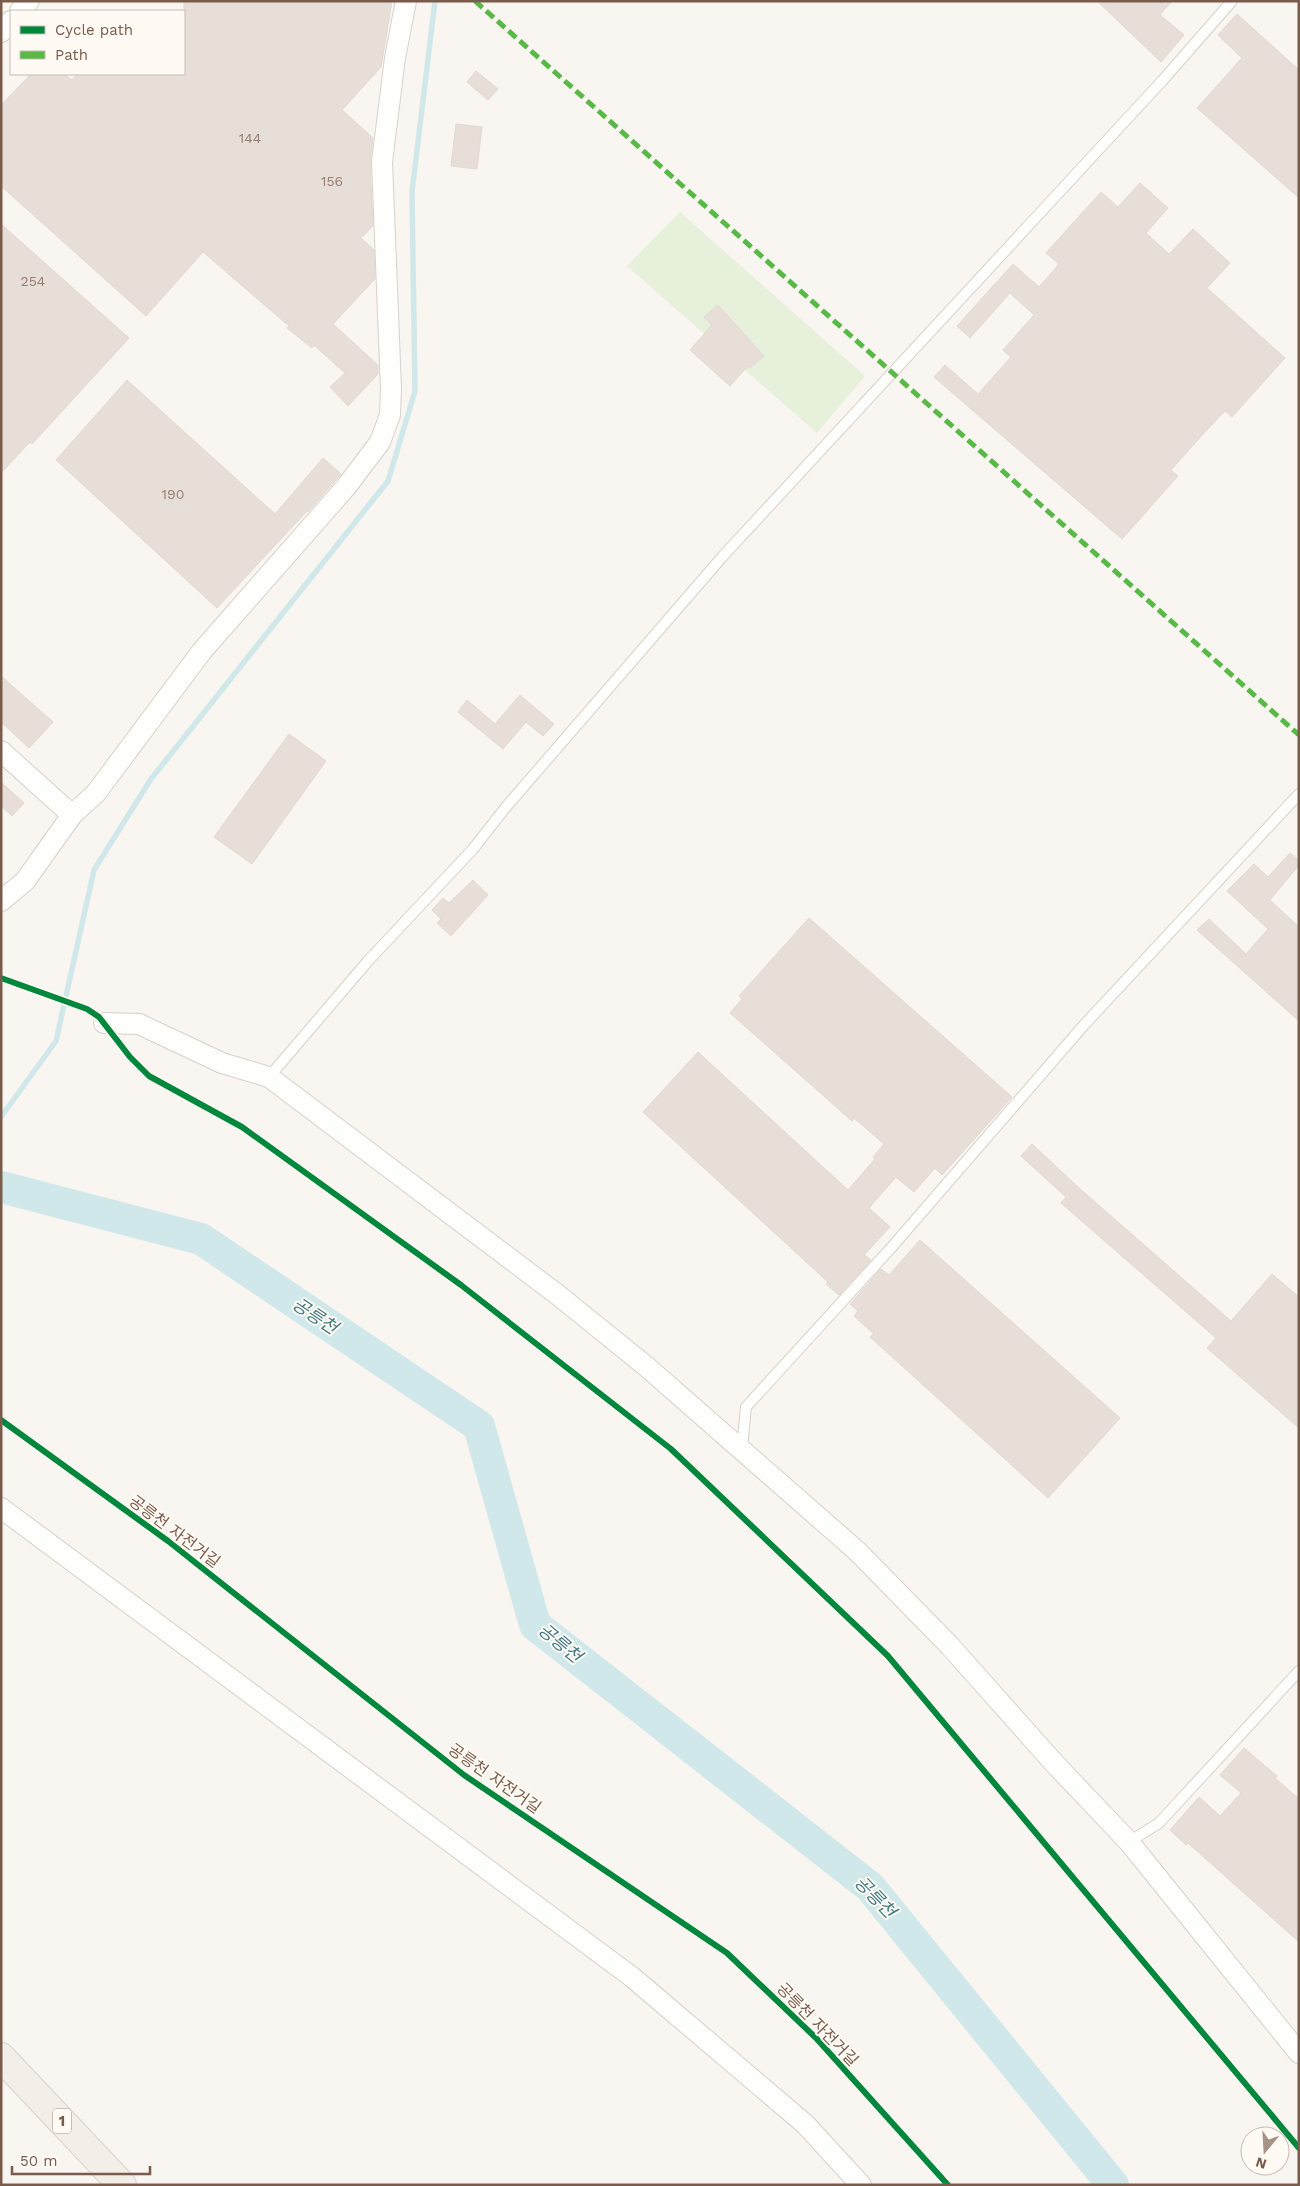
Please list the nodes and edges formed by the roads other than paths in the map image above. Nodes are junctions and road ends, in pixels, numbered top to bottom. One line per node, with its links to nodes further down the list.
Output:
1 (30, 1): 4 (street)
2 (406, 1): 9 (street)
3 (1232, 1): 12 (lane)
4 (21, 10)
5 (10, 22): 6 (street)
6 (1, 32)
7 (1, 750): 9 (street)
8 (1299, 794): 13 (lane)
9 (72, 815): 10 (street)
10 (1, 901)
11 (104, 1023): 12 (street)
12 (269, 1077): 13 (street)
13 (742, 1448): 16 (street)
14 (1, 1508): 20 (street)
15 (1299, 1671): 16 (lane)
16 (1129, 1842): 17 (street)
17 (1299, 2052)
18 (1, 2057): 19 (main road, 1)
19 (122, 2185)
20 (860, 2185)

